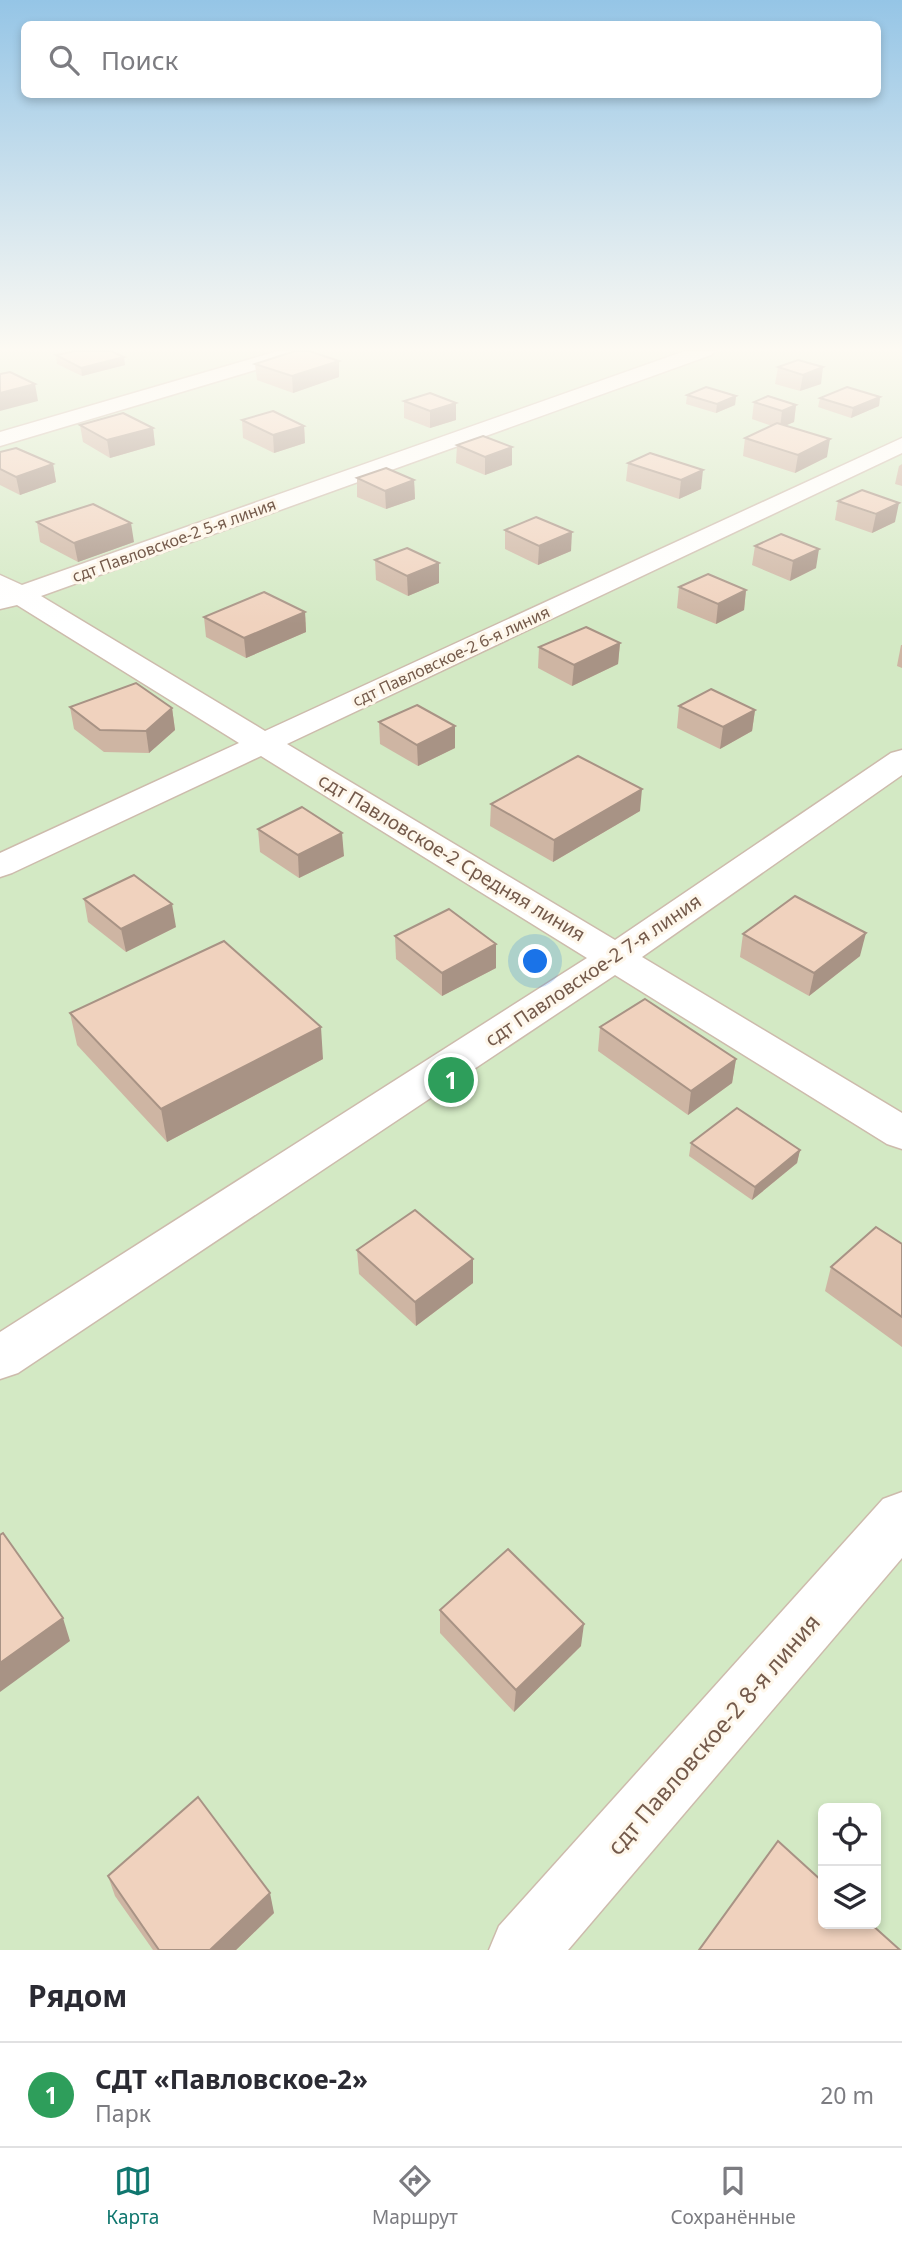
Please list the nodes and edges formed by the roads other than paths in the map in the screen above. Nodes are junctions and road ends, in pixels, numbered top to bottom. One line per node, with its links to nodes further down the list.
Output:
1 (442, 442): 3 (lane, сдт Павловское-2 5-я линия)
2 (902, 445): 4 (lane, сдт Павловское-2 6-я линия)
3 (7, 593): 4 (lane, сдт Павловское-2 Средняя линия)
4 (264, 744): 6 (lane, сдт Павловское-2 6-я линия); 7 (lane, сдт Павловское-2 Средняя линия)
5 (902, 760): 7 (lane, сдт Павловское-2 7-я линия)
6 (0, 866)
7 (616, 957): 8 (lane, сдт Павловское-2 Средняя линия); 9 (lane, сдт Павловское-2 7-я линия)
8 (902, 1133)
9 (0, 1358)
10 (902, 1517): 11 (lane, сдт Павловское-2 8-я линия)
11 (523, 1950)

